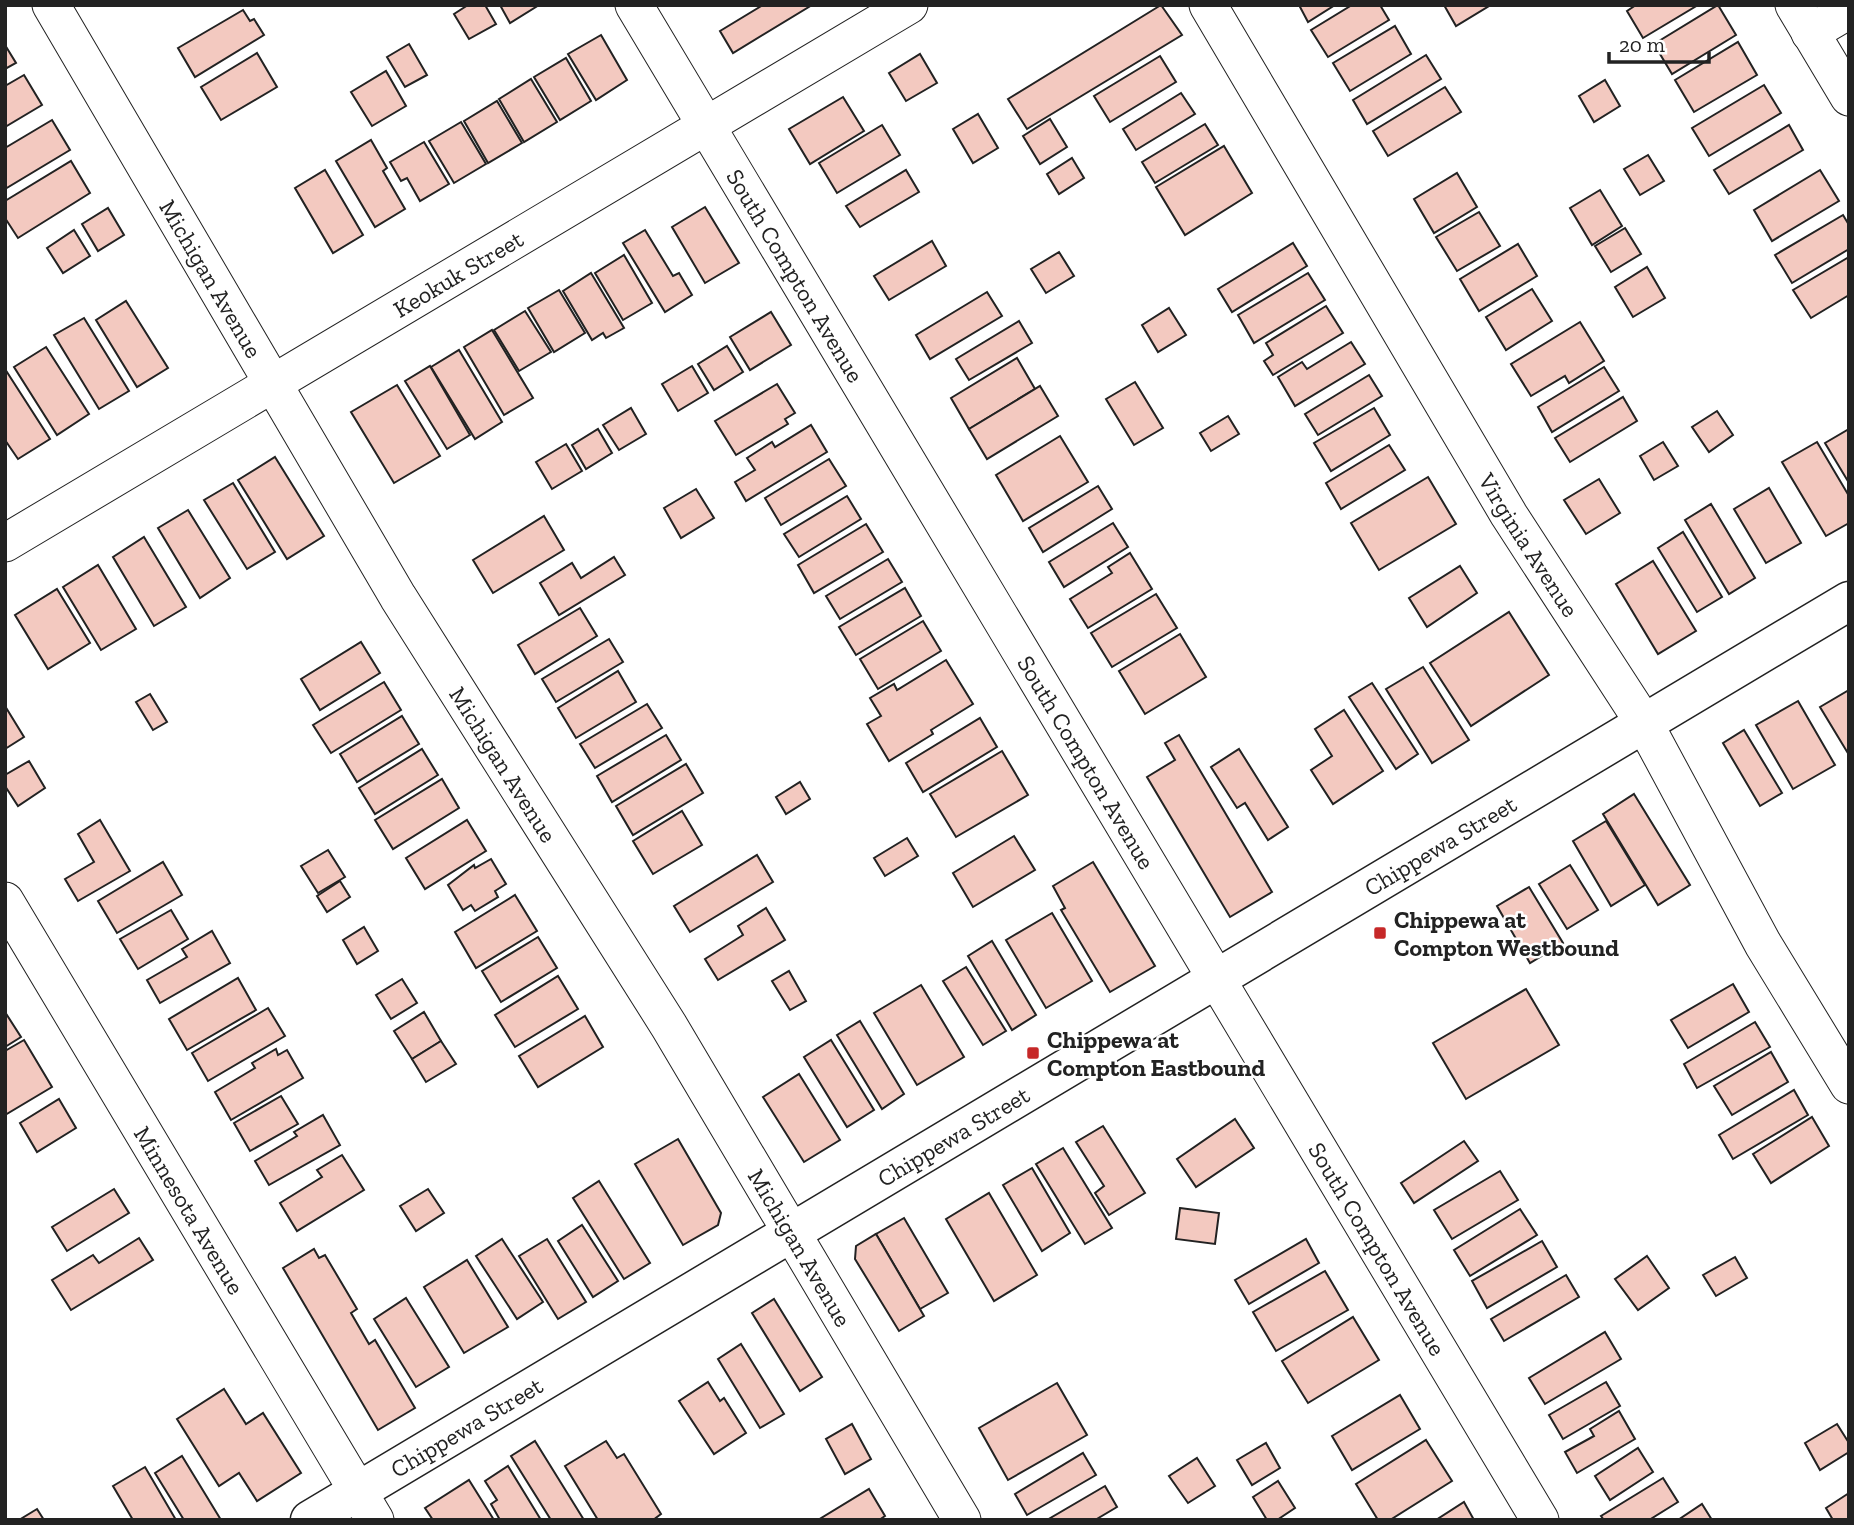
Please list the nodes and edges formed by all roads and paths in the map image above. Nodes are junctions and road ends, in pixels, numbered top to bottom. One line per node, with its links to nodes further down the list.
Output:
1 (51, 5): 9 (street, Michigan Avenue)
2 (634, 5): 8 (street, South Compton Avenue)
3 (909, 5): 8 (street, Keokuk Street)
4 (1208, 5): 12 (street, Virginia Avenue)
5 (1849, 10): 6 (street)
6 (1802, 19): 7 (street)
7 (1849, 97)
8 (707, 125): 9 (street, Keokuk Street); 14 (street, South Compton Avenue)
9 (274, 381): 10 (street, Keokuk Street); 16 (street, Michigan Avenue)
10 (5, 543)
11 (1849, 601): 12 (main road, Chippewa Street)
12 (1644, 723): 14 (main road, Chippewa Street); 15 (street, Virginia Avenue)
13 (5, 901): 17 (street, Minnesota Avenue)
14 (1217, 979): 16 (main road, Chippewa Street); 20 (street, South Compton Avenue)
15 (1849, 1085)
16 (792, 1234): 17 (main road, Chippewa Street); 19 (street, Michigan Avenue)
17 (367, 1506): 18 (main road, Chippewa Street)
18 (310, 1520)
19 (962, 1520)
20 (1540, 1520)

